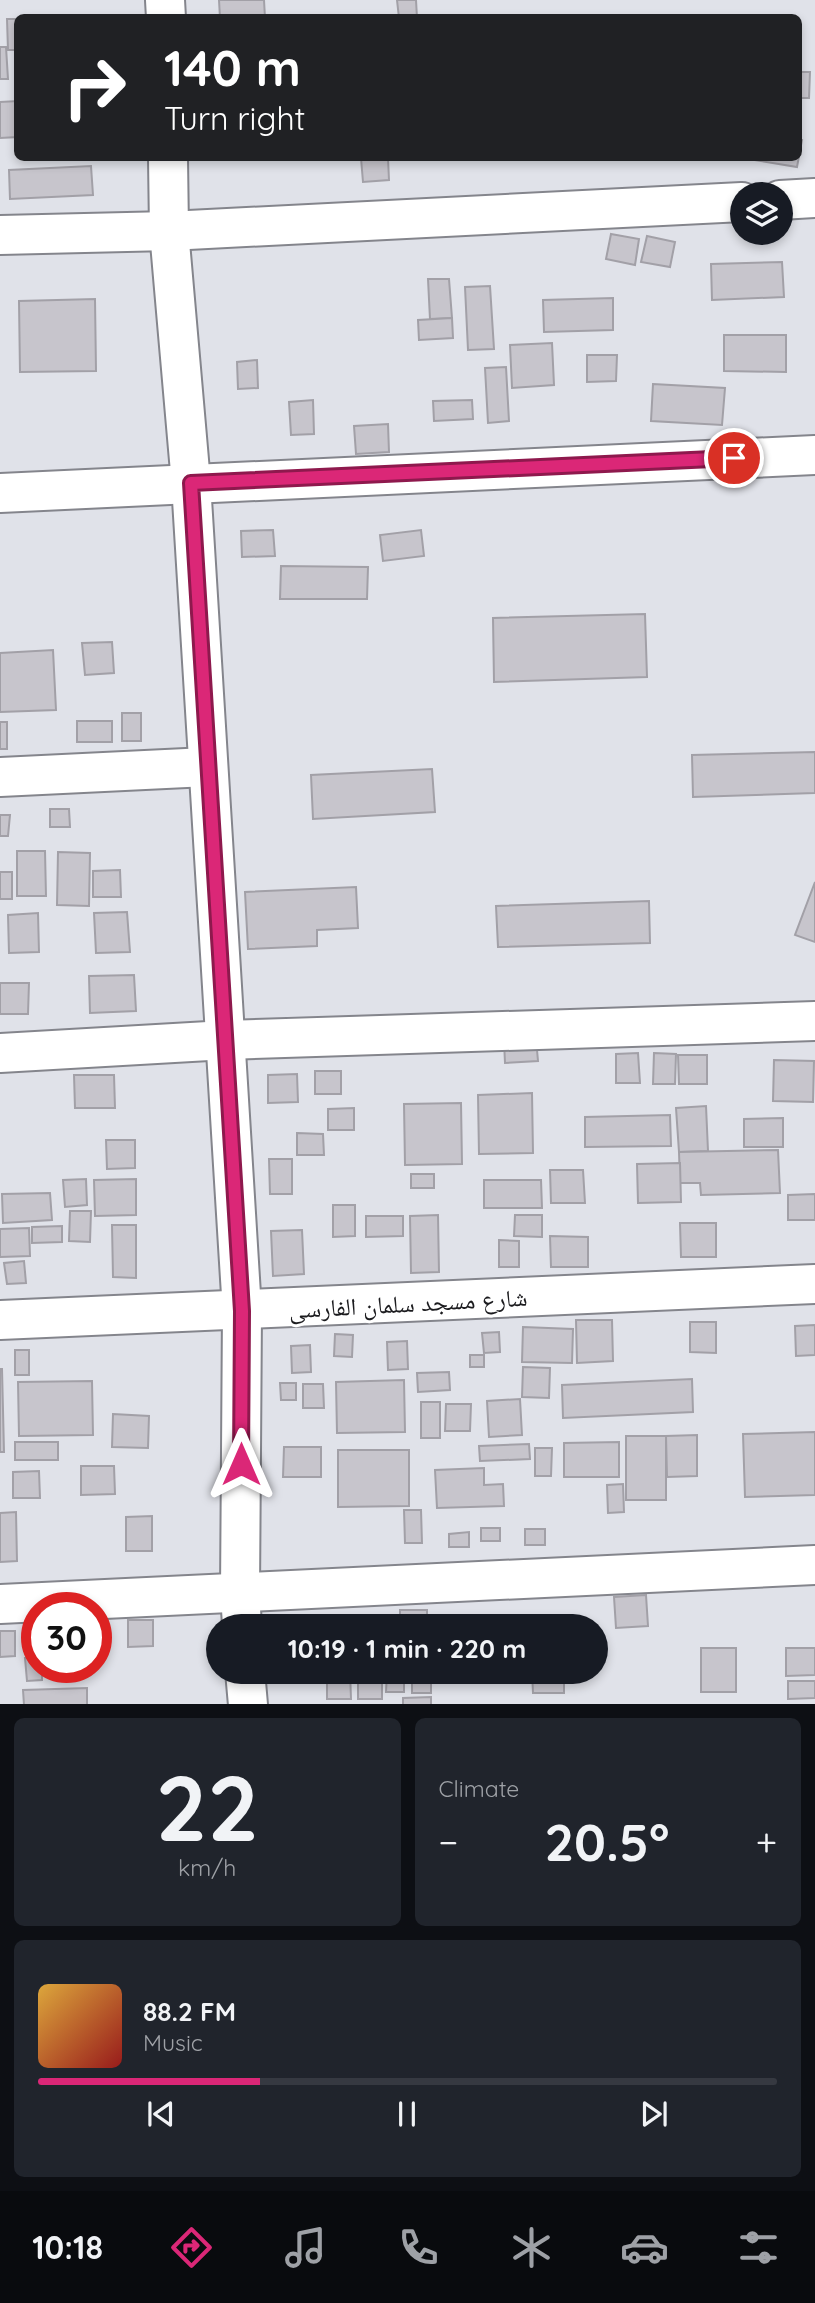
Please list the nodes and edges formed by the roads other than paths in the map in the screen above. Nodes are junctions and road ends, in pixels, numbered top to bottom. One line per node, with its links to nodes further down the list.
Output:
1 (168, 161): 5 (street)
2 (815, 198): 3 (street)
3 (793, 199)
4 (730, 203): 5 (street)
5 (169, 231): 6 (street); 8 (street)
6 (0, 235)
7 (815, 455): 8 (street)
8 (191, 483): 9 (street); 10 (street)
9 (0, 493)
10 (207, 767): 11 (street); 13 (street)
11 (0, 776)
12 (815, 1021): 13 (street)
13 (226, 1040): 14 (street); 16 (street)
14 (0, 1053)
15 (815, 1284): 16 (street, شارع مسجد سلمان الفارسى)
16 (242, 1311): 17 (street, شارع مسجد سلمان الفارسى); 20 (street)
17 (0, 1320)
18 (815, 1565): 20 (street)
19 (0, 1604): 20 (street)
20 (241, 1609)
21 (247, 1684): 22 (street)
22 (248, 1704)

